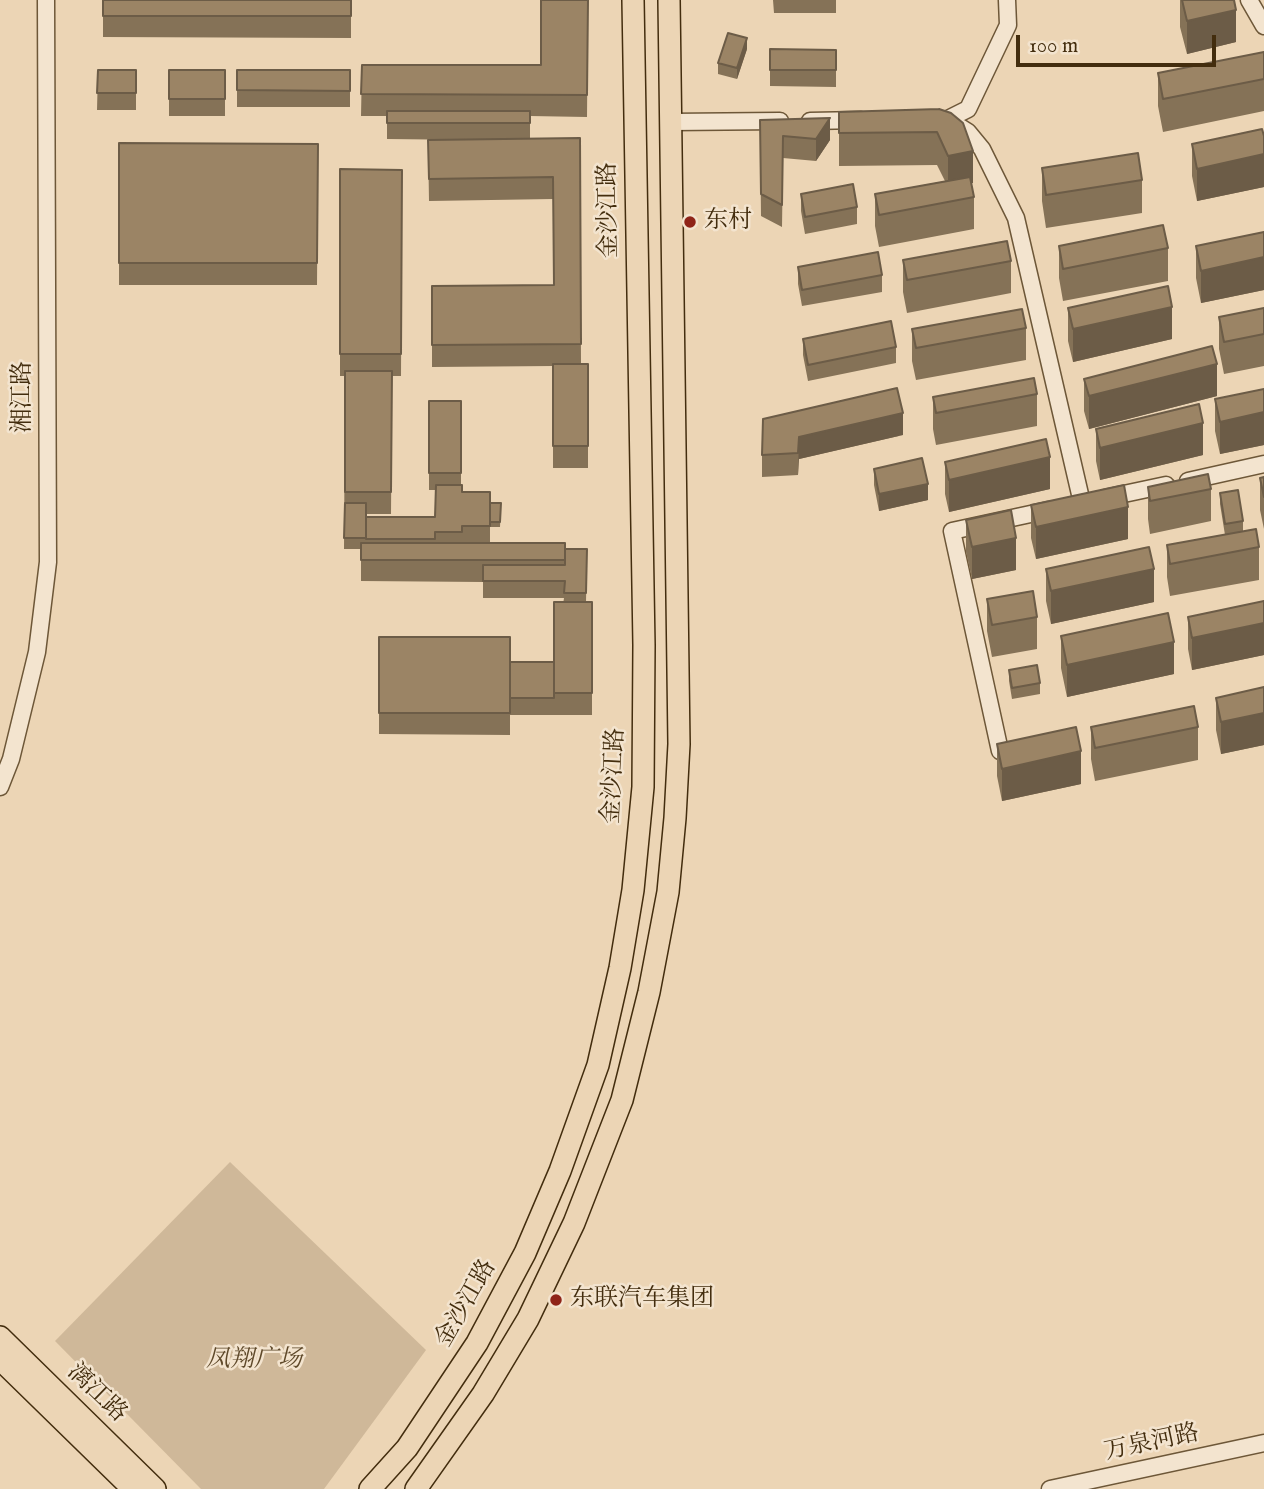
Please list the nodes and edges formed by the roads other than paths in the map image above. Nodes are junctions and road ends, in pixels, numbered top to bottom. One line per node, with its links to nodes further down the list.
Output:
1 (46, 0): 12 (street, 湘江路)
2 (633, 0): 18 (main road, 金沙江路)
3 (669, 0): 8 (main road)
4 (1007, 0): 10 (street)
5 (1249, 0): 6 (street)
6 (1264, 26)
7 (878, 120): 8 (street)
8 (671, 122): 19 (main road)
9 (1264, 464): 10 (street)
10 (1082, 503): 11 (street)
11 (1000, 751)
12 (0, 787)
13 (0, 1337): 17 (main road, 漓江路)
14 (0, 1359): 16 (main road, 漓江路)
15 (1264, 1443): 20 (street, 万泉河路)
16 (133, 1489)
17 (155, 1489)
18 (370, 1489)
19 (416, 1489)
20 (1050, 1489)

